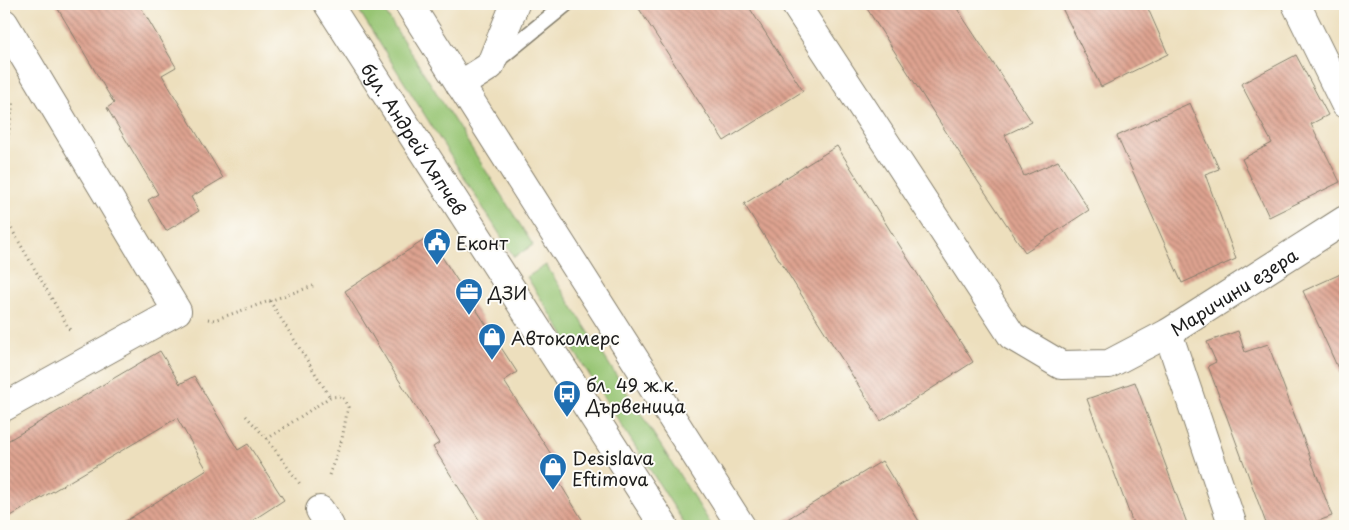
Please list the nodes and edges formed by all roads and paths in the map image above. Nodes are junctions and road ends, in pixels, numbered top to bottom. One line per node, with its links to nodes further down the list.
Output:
1 (328, 4): 25 (street, бул. Андрей Ляпчев)
2 (409, 4): 10 (street)
3 (515, 4): 9 (street)
4 (566, 4): 9 (lane)
5 (795, 4): 18 (street)
6 (1296, 4): 11 (street)
7 (4, 24): 8 (street)
8 (20, 51): 12 (path); 17 (street)
9 (490, 66): 10 (street)
10 (460, 85): 26 (street)
11 (1345, 104)
12 (4, 164)
13 (4, 216): 19 (path)
14 (1345, 220): 18 (street, Маричини езера)
15 (314, 286): 16 (path)
16 (270, 301): 17 (path); 20 (path)
17 (178, 311): 19 (street)
18 (1168, 333): 27 (street, Маричини езера)
19 (88, 361): 21 (street)
20 (330, 397): 23 (path); 24 (path)
21 (4, 407)
22 (246, 416): 23 (path)
23 (267, 438): 24 (path)
24 (325, 518)
25 (664, 526)
26 (741, 526)
27 (1233, 526)

